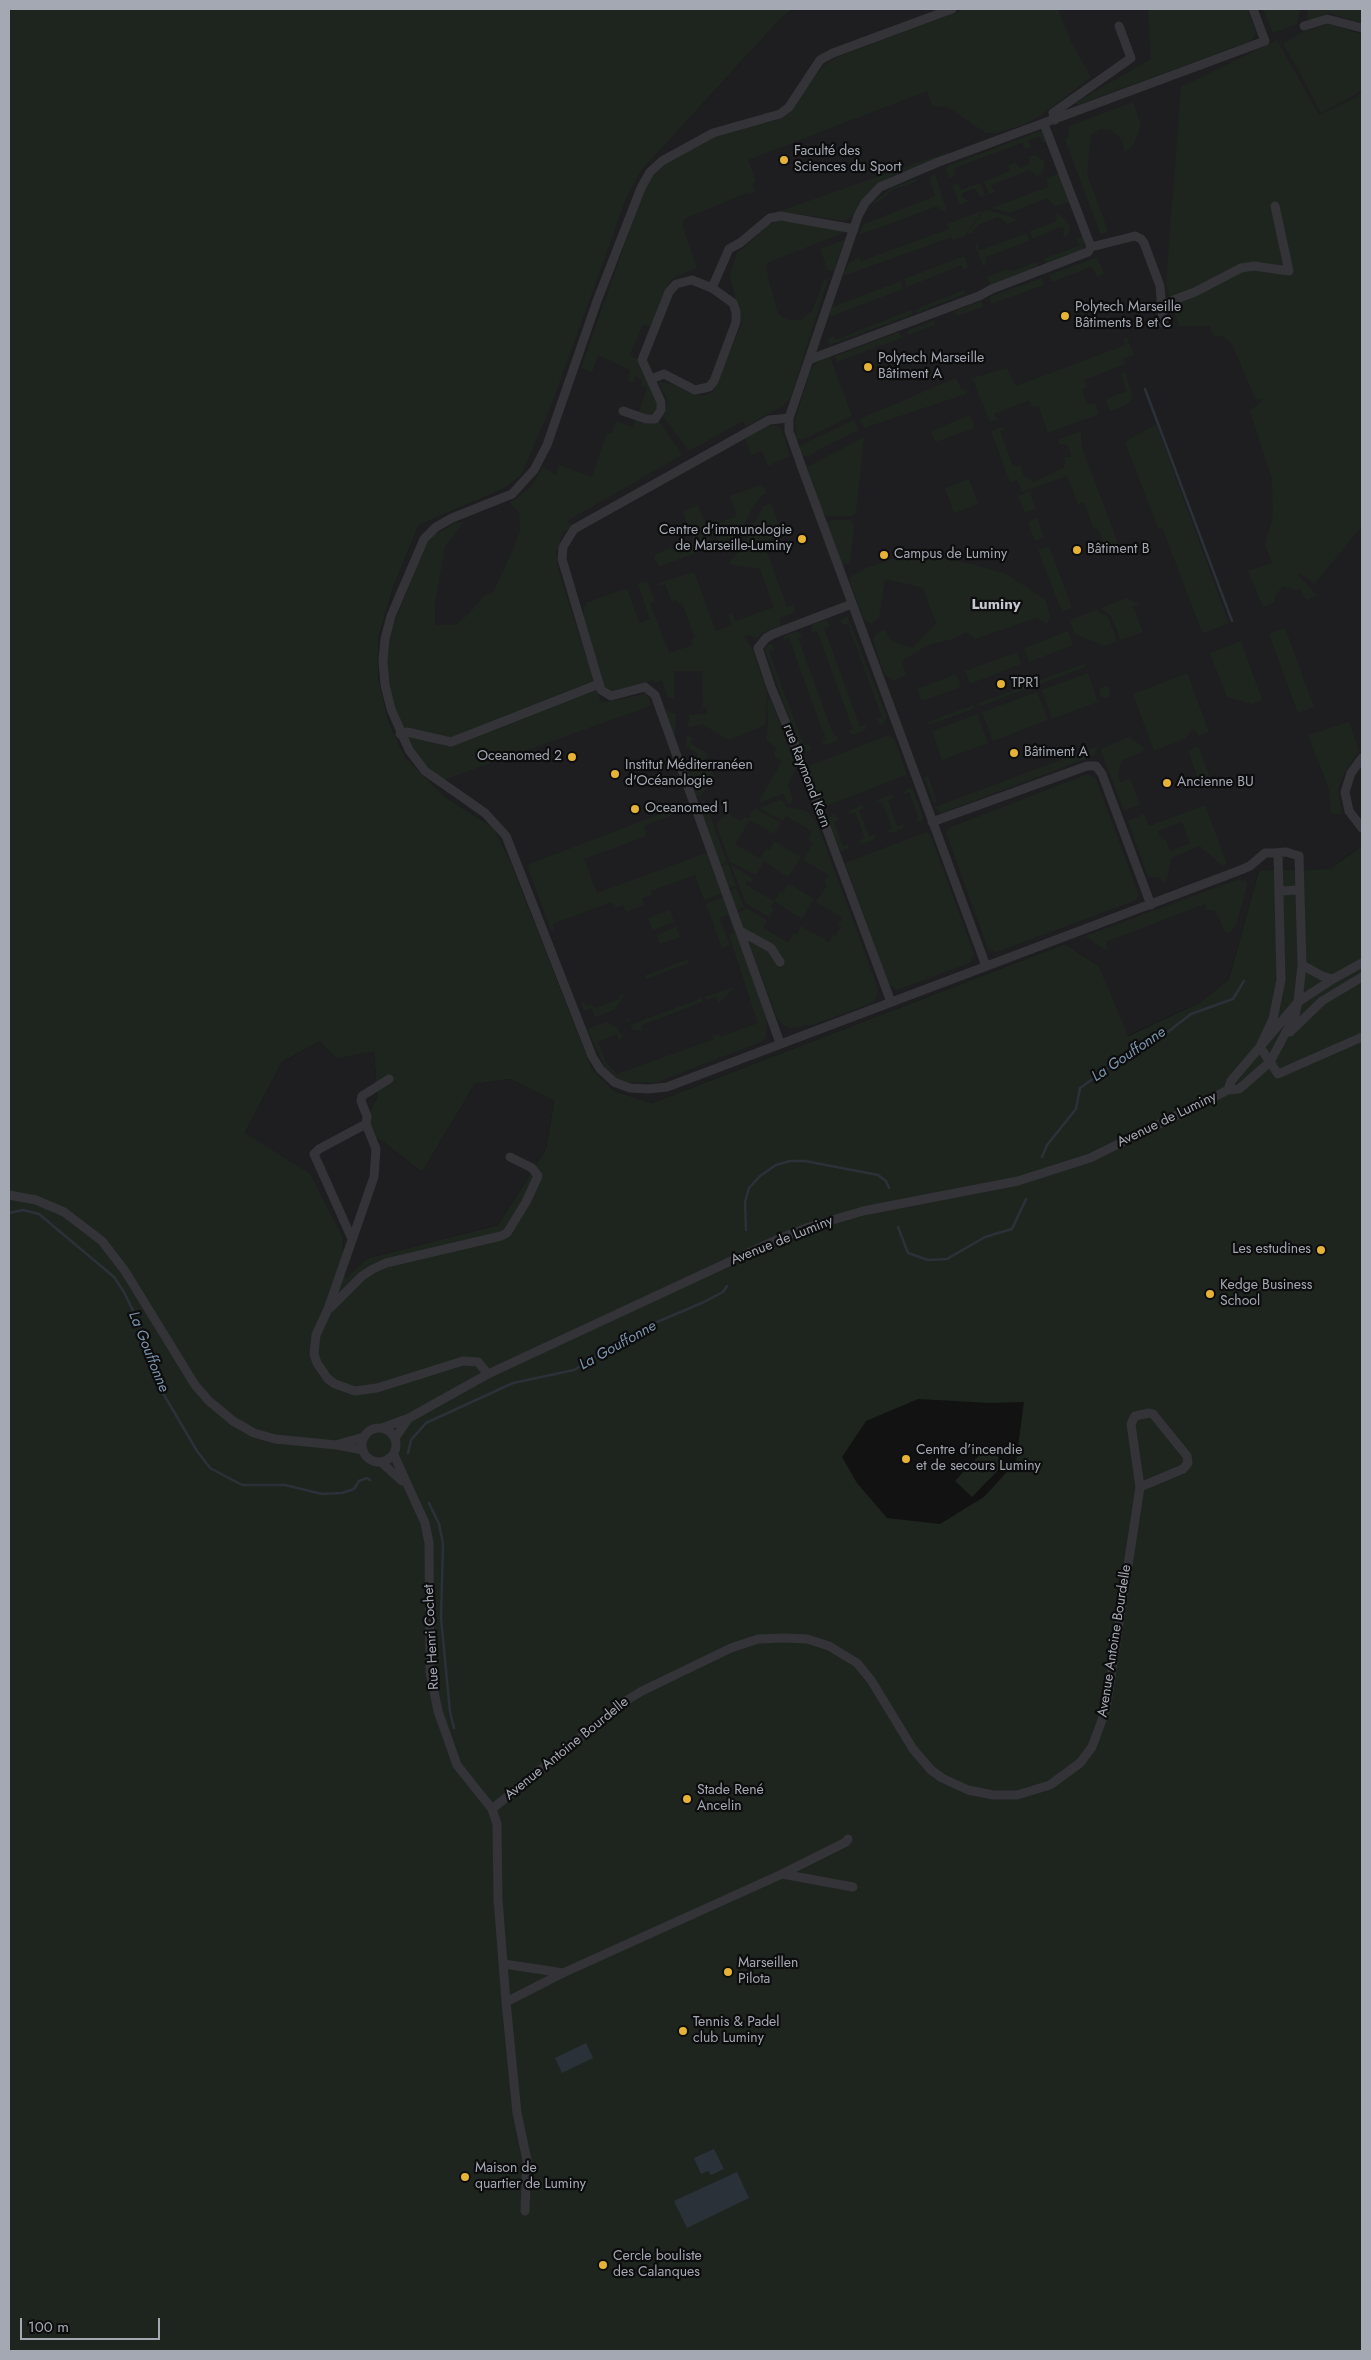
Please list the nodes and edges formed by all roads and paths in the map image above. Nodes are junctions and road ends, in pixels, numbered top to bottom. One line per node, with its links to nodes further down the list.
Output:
1 (952, 9): 20 (street)
2 (1253, 9): 6 (street)
3 (1119, 26): 6 (street)
4 (1304, 26): 5 (street)
5 (1362, 28)
6 (1055, 120): 7 (street)
7 (1044, 124): 9 (street); 10 (street)
8 (1275, 206): 12 (street)
9 (854, 229): 11 (street); 14 (street)
10 (1091, 247): 12 (street); 14 (street)
11 (712, 288): 15 (street); 15 (street)
12 (1163, 304): 13 (street)
13 (1163, 323)
14 (811, 359): 17 (street)
15 (651, 379): 16 (street)
16 (623, 410)
17 (789, 418): 18 (street); 19 (street)
18 (852, 604): 22 (street); 35 (street, rue Raymond Kern)
19 (599, 684): 20 (street); 28 (street)
20 (400, 734): 39 (street)
21 (1362, 758): 23 (street)
22 (932, 822): 27 (street); 32 (street)
23 (1362, 828)
24 (1278, 854): 25 (street, Avenue de Luminy); 26 (street, Avenue de Luminy); 27 (street)
25 (1300, 890): 26 (street); 31 (street, Avenue de Luminy)
26 (1279, 891): 40 (street, Avenue de Luminy)
27 (1151, 905): 32 (street)
28 (740, 931): 29 (street); 39 (street)
29 (780, 962)
30 (1362, 963): 34 (street, Avenue de Luminy)
31 (1302, 965): 34 (street); 36 (street, Avenue de Luminy)
32 (986, 966): 35 (street)
33 (1362, 977): 38 (street, Avenue de Luminy)
34 (1333, 979): 36 (street, Avenue de Luminy)
35 (890, 1002): 39 (street)
36 (1298, 1002): 38 (street, Avenue de Luminy); 40 (street, Avenue de Luminy)
37 (1362, 1037): 41 (street)
38 (1284, 1039): 41 (street, Avenue de Luminy)
39 (780, 1043)
40 (1260, 1047): 41 (street); 43 (street, Avenue de Luminy)
41 (1270, 1062): 43 (street, Avenue de Luminy)
42 (389, 1079): 44 (street)
43 (1228, 1090): 49 (street, Avenue de Luminy)
44 (366, 1124): 47 (street); 47 (street)
45 (510, 1157): 48 (street)
46 (9, 1195): 54 (street)
47 (352, 1239): 48 (street)
48 (328, 1309): 49 (street)
49 (488, 1374): 50 (street, Avenue de Luminy)
50 (410, 1418): 51 (street, Avenue de Luminy); 53 (street, Avenue de Luminy)
51 (382, 1428): 52 (street); 53 (street)
52 (364, 1437): 54 (street); 55 (street)
53 (395, 1438): 56 (street)
54 (337, 1445): 55 (street)
55 (363, 1450): 57 (street)
56 (394, 1455): 57 (street); 58 (street, Rue Henri Cochet)
57 (382, 1463): 58 (street, Rue Henri Cochet)
58 (405, 1483): 60 (street, Rue Henri Cochet)
59 (1140, 1487): 59 (street, Avenue Antoine Bourdelle); 60 (street, Avenue Antoine Bourdelle)
60 (492, 1809): 64 (street)
61 (848, 1838): 62 (street)
62 (782, 1874): 63 (street); 65 (street)
63 (853, 1887)
64 (504, 1964): 65 (street); 66 (street)
65 (563, 1974): 66 (street)
66 (506, 2002): 67 (street)
67 (525, 2211)

